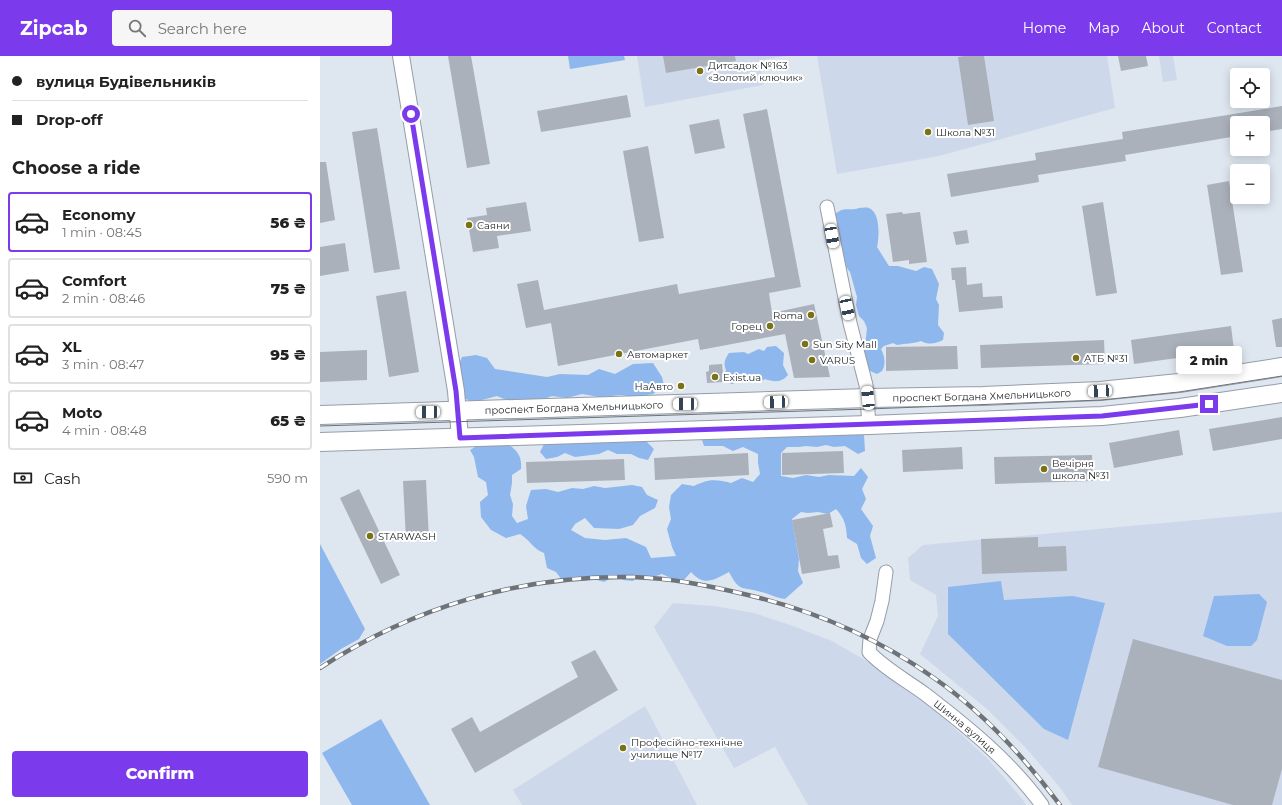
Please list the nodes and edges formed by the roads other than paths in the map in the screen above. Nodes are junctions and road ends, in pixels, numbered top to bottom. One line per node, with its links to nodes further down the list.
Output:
1 (401, 56): 6 (street)
2 (827, 208): 5 (street)
3 (1282, 367): 5 (main road, проспект Богдана Хмельницького)
4 (1282, 393): 8 (main road)
5 (868, 398): 6 (main road, проспект Богдана Хмельницького); 8 (street)
6 (458, 411): 7 (main road, проспект Богдана Хмельницького); 9 (street)
7 (320, 415)
8 (869, 425): 9 (main road)
9 (460, 438): 10 (main road)
10 (320, 442)
11 (886, 572): 12 (street, Шинна вулиця)
12 (1042, 805)

